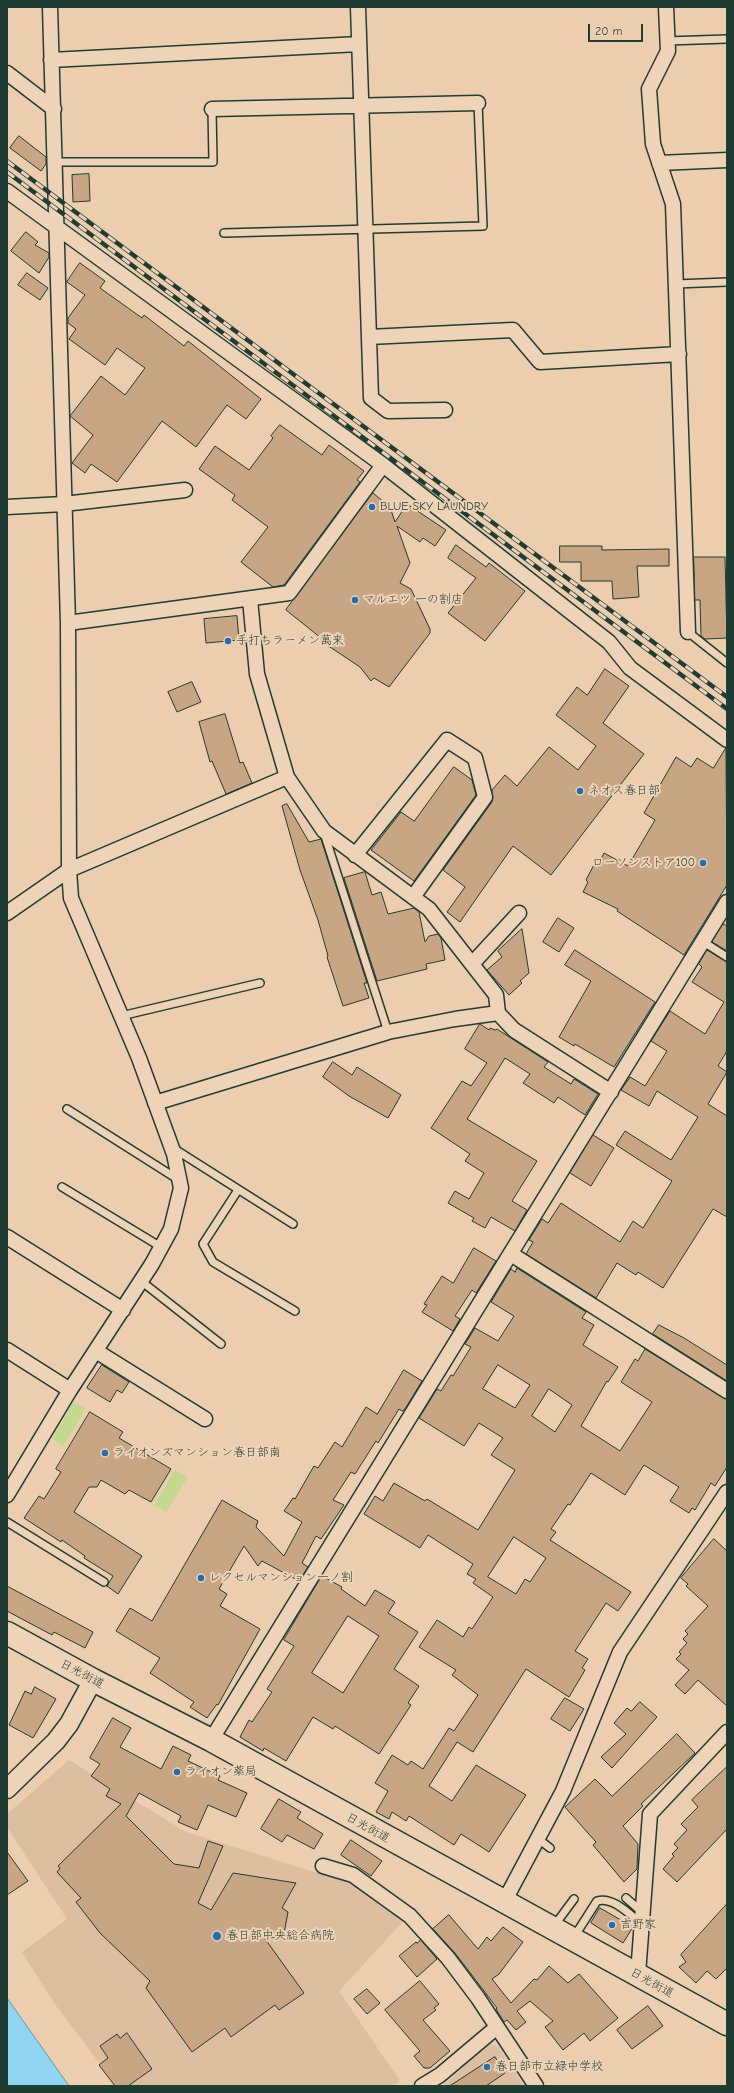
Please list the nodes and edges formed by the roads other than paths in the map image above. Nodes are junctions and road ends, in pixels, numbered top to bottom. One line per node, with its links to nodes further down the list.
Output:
1 (50, 7): 7 (street)
2 (358, 7): 6 (street)
3 (666, 7): 5 (street)
4 (727, 39): 5 (lane)
5 (667, 41): 15 (street)
6 (359, 44): 7 (street); 10 (street)
7 (51, 60): 11 (street)
8 (7, 73): 11 (street)
9 (478, 103): 10 (street); 18 (lane)
10 (361, 106): 12 (street); 18 (street)
11 (54, 109): 14 (street)
12 (212, 109): 14 (lane)
13 (727, 160): 15 (street)
14 (55, 162): 17 (street)
15 (659, 163): 21 (street)
16 (7, 191): 17 (street)
17 (57, 227): 25 (street); 27 (street)
18 (365, 230): 19 (lane); 22 (street)
19 (224, 233)
20 (727, 282): 21 (lane)
21 (676, 284): 23 (street)
22 (369, 337): 23 (street); 24 (street)
23 (679, 354): 31 (street)
24 (445, 410)
25 (384, 465): 29 (street); 33 (street)
26 (185, 490): 27 (street)
27 (64, 504): 28 (street); 30 (street)
28 (7, 507)
29 (250, 599): 30 (street); 34 (street)
30 (68, 623): 37 (street)
31 (688, 632): 32 (lane)
32 (727, 663)
33 (727, 740)
34 (287, 777): 35 (street); 37 (street)
35 (324, 831): 36 (street); 48 (lane)
36 (355, 855): 38 (street); 38 (street)
37 (69, 870): 40 (street); 47 (street)
38 (412, 897): 44 (street)
39 (725, 910): 42 (street)
40 (7, 912)
41 (519, 913): 44 (street)
42 (702, 942): 43 (lane); 49 (street)
43 (727, 957)
44 (472, 964): 46 (street)
45 (260, 983): 47 (lane)
46 (498, 1013): 48 (street); 49 (street)
47 (121, 1016): 50 (street)
48 (388, 1032): 50 (street)
49 (611, 1092): 59 (street)
50 (155, 1103): 52 (street)
51 (67, 1109): 53 (lane)
52 (171, 1147): 53 (street); 55 (lane)
53 (179, 1180): 58 (street)
54 (62, 1187): 58 (lane)
55 (238, 1190): 56 (lane); 62 (lane)
56 (293, 1224)
57 (7, 1237): 61 (street)
58 (161, 1247): 60 (street)
59 (511, 1254): 67 (street); 76 (street)
60 (141, 1281): 61 (street); 63 (lane)
61 (123, 1310): 65 (street)
62 (296, 1311)
63 (221, 1344)
64 (7, 1350): 66 (street)
65 (96, 1351): 66 (street); 68 (street)
66 (70, 1390): 70 (street)
67 (727, 1391)
68 (205, 1419)
69 (727, 1492): 78 (street)
70 (7, 1495)
71 (7, 1522): 72 (lane)
72 (104, 1582)
73 (7, 1633): 74 (highway, 日光街道)
74 (93, 1680): 76 (highway, 日光街道); 77 (street)
75 (727, 1732): 84 (street)
76 (211, 1740): 83 (highway, 日光街道)
77 (7, 1789)
78 (537, 1838): 79 (lane); 83 (street)
79 (550, 1848)
80 (323, 1866): 89 (street)
81 (626, 1898): 84 (lane)
82 (574, 1899): 85 (lane)
83 (504, 1902): 85 (highway, 日光街道)
84 (642, 1918): 86 (lane); 87 (street)
85 (553, 1928): 86 (highway, 日光街道)
86 (573, 1939): 87 (highway, 日光街道)
87 (638, 1974): 88 (highway, 日光街道)
88 (727, 2024)
89 (497, 2028): 90 (street); 91 (street)
90 (422, 2086)
91 (536, 2086)

